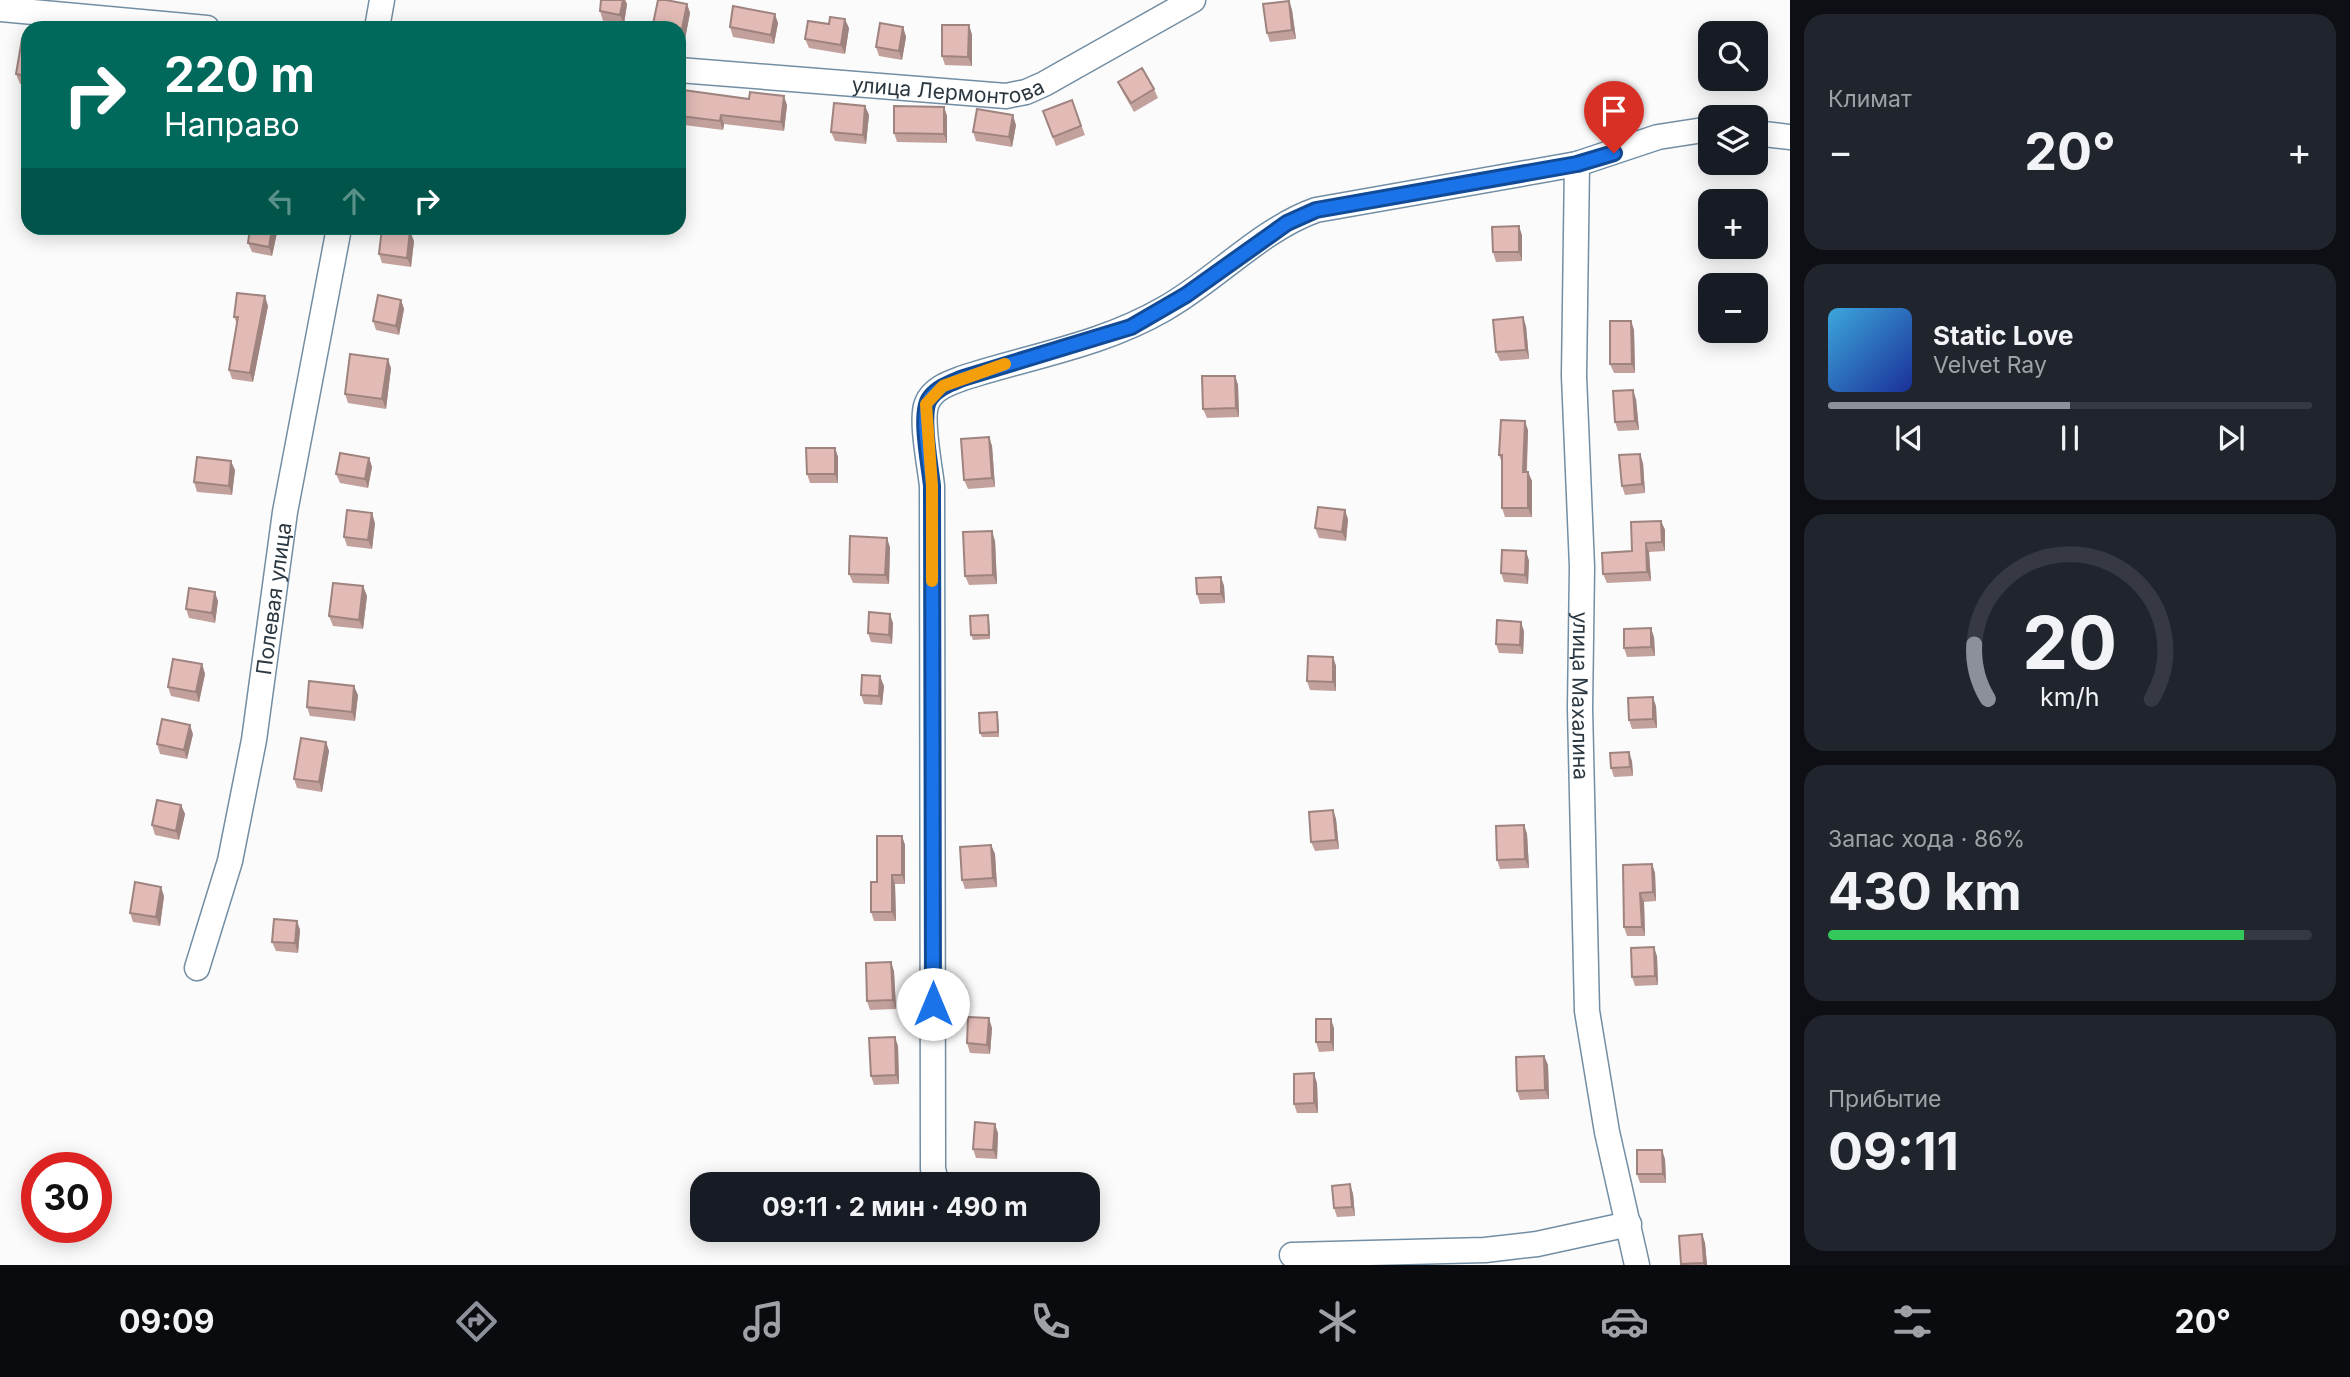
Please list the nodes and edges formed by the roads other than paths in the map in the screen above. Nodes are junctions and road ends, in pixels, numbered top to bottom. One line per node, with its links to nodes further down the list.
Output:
1 (382, 0): 5 (street)
2 (1193, 0): 6 (street, улица Лермонтова)
3 (0, 9): 4 (street)
4 (131, 21)
5 (378, 21)
6 (686, 71)
7 (1698, 131): 10 (street)
8 (1768, 134): 9 (street)
9 (1790, 137)
10 (1577, 164): 13 (street); 14 (street, улица Махалина)
11 (338, 235): 12 (street, Полевая улица)
12 (197, 968)
13 (934, 1172)
14 (1629, 1224): 15 (street); 16 (street, улица Махалина)
15 (1292, 1255)
16 (1637, 1265)

